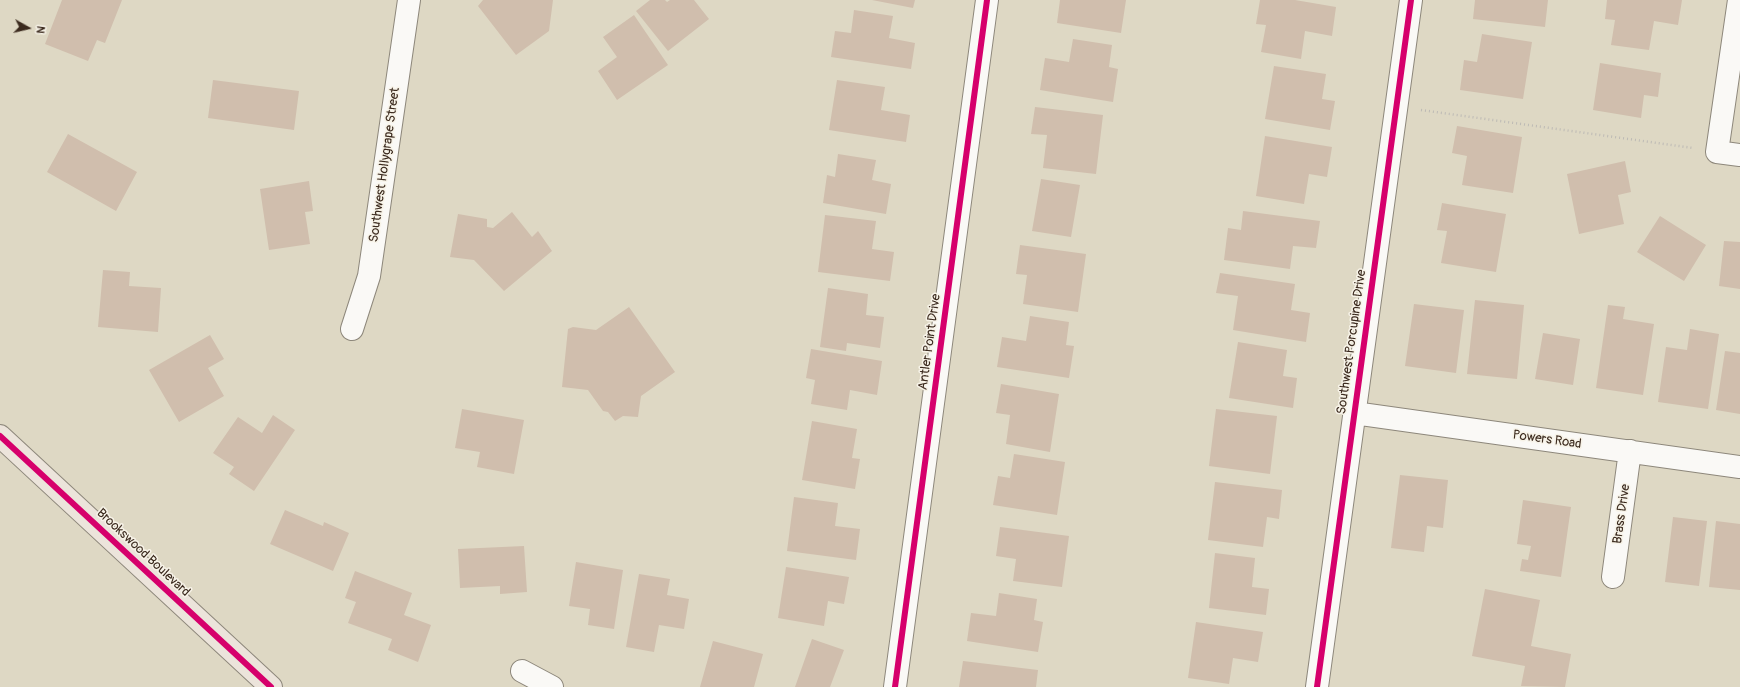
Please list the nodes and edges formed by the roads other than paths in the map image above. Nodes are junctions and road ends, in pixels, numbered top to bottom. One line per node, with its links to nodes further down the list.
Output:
1 (409, 0): 6 (street, Southwest Hollygrape Street)
2 (987, 0): 15 (street, Antler Point Drive)
3 (1411, 0): 7 (street, Southwest Porcupine Drive)
4 (1739, 0): 5 (street)
5 (1740, 155)
6 (352, 329)
7 (1354, 413): 9 (street, Powers Road); 16 (street, Southwest Porcupine Drive)
8 (0, 436): 13 (main road, Brookswood Boulevard)
9 (1630, 451): 10 (street, Powers Road); 11 (street, Brass Drive)
10 (1740, 467)
11 (1613, 577)
12 (522, 671): 14 (street)
13 (271, 687)
14 (552, 687)
15 (895, 687)
16 (1316, 687)

